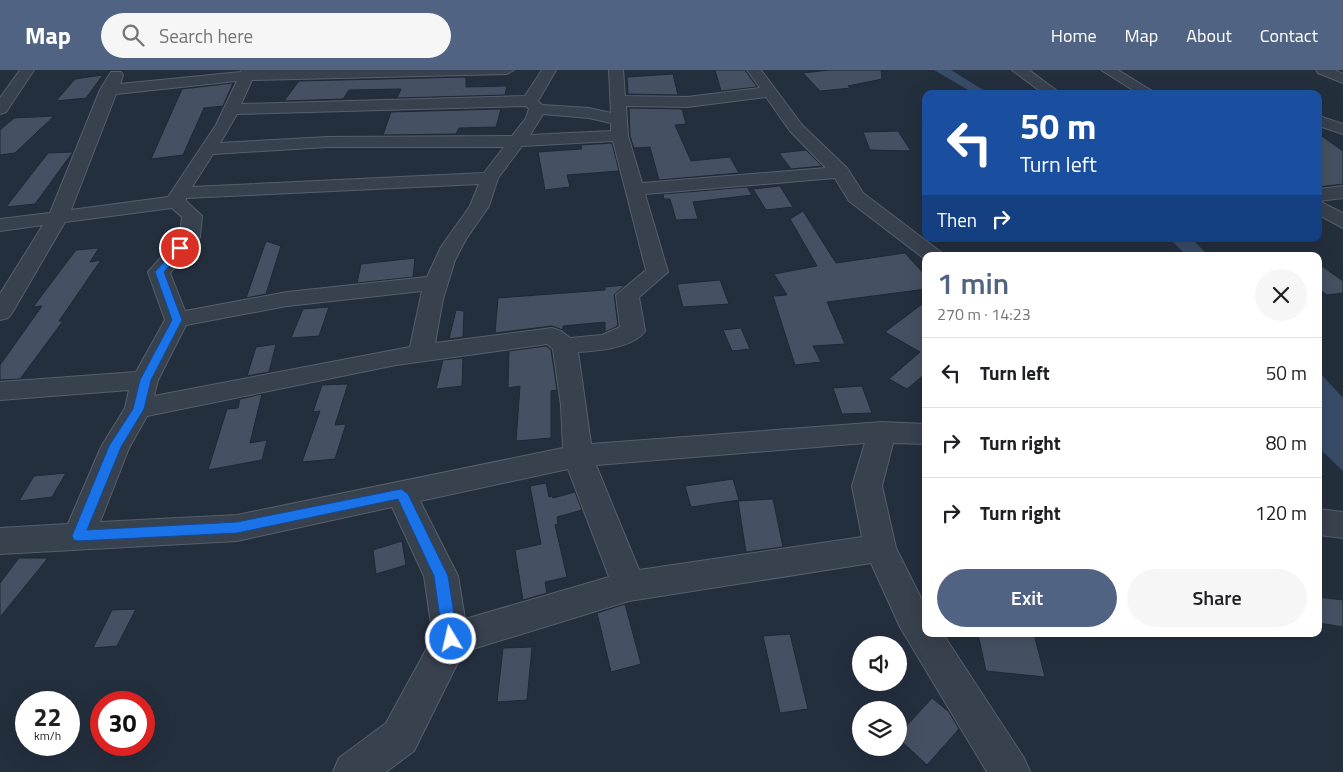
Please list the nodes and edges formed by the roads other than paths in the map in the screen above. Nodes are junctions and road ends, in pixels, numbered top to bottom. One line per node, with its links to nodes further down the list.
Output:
1 (27, 70): 17 (street)
2 (118, 70): 12 (street)
3 (507, 70): 10 (street)
4 (549, 70): 16 (street)
5 (616, 70): 19 (street)
6 (754, 70): 15 (street)
7 (1019, 70): 13 (street)
8 (1108, 70): 14 (street)
9 (1323, 70): 11 (street)
10 (247, 73): 12 (street); 18 (street)
11 (1343, 79)
12 (108, 90): 31 (street)
13 (1048, 90)
14 (1143, 90)
15 (768, 92): 19 (street); 24 (street)
16 (534, 105): 18 (street); 19 (street); 22 (street)
17 (0, 109)
18 (231, 109): 23 (street)
19 (620, 119): 22 (street); 26 (street)
20 (1322, 121): 21 (street)
21 (1343, 129)
22 (518, 141): 23 (street); 25 (street)
23 (208, 149): 29 (street)
24 (840, 172): 26 (street); 34 (street)
25 (489, 178): 29 (street); 35 (street)
26 (633, 189): 38 (street)
27 (1343, 192): 28 (street)
28 (1322, 195)
29 (177, 197): 31 (street); 37 (street)
30 (1322, 208): 32 (street)
31 (58, 217): 33 (street); 36 (street)
32 (1343, 222)
33 (0, 225)
34 (931, 252)
35 (434, 283): 37 (street); 39 (street)
36 (0, 313)
37 (177, 320): 40 (street)
38 (565, 346): 39 (street); 45 (street)
39 (421, 354): 42 (street)
40 (145, 380): 41 (street); 42 (street)
41 (0, 391)
42 (138, 409): 49 (street)
43 (882, 432): 44 (street); 45 (street); 51 (street)
44 (922, 434)
45 (578, 456): 46 (street); 52 (street)
46 (401, 494): 49 (street); 55 (street)
47 (1322, 522): 48 (street)
48 (1343, 525)
49 (78, 536): 50 (street)
50 (0, 541)
51 (880, 548): 52 (street); 53 (street)
52 (630, 586): 55 (street)
53 (922, 632)
54 (925, 637): 57 (street)
55 (451, 639): 56 (street)
56 (353, 772)
57 (1010, 772)

